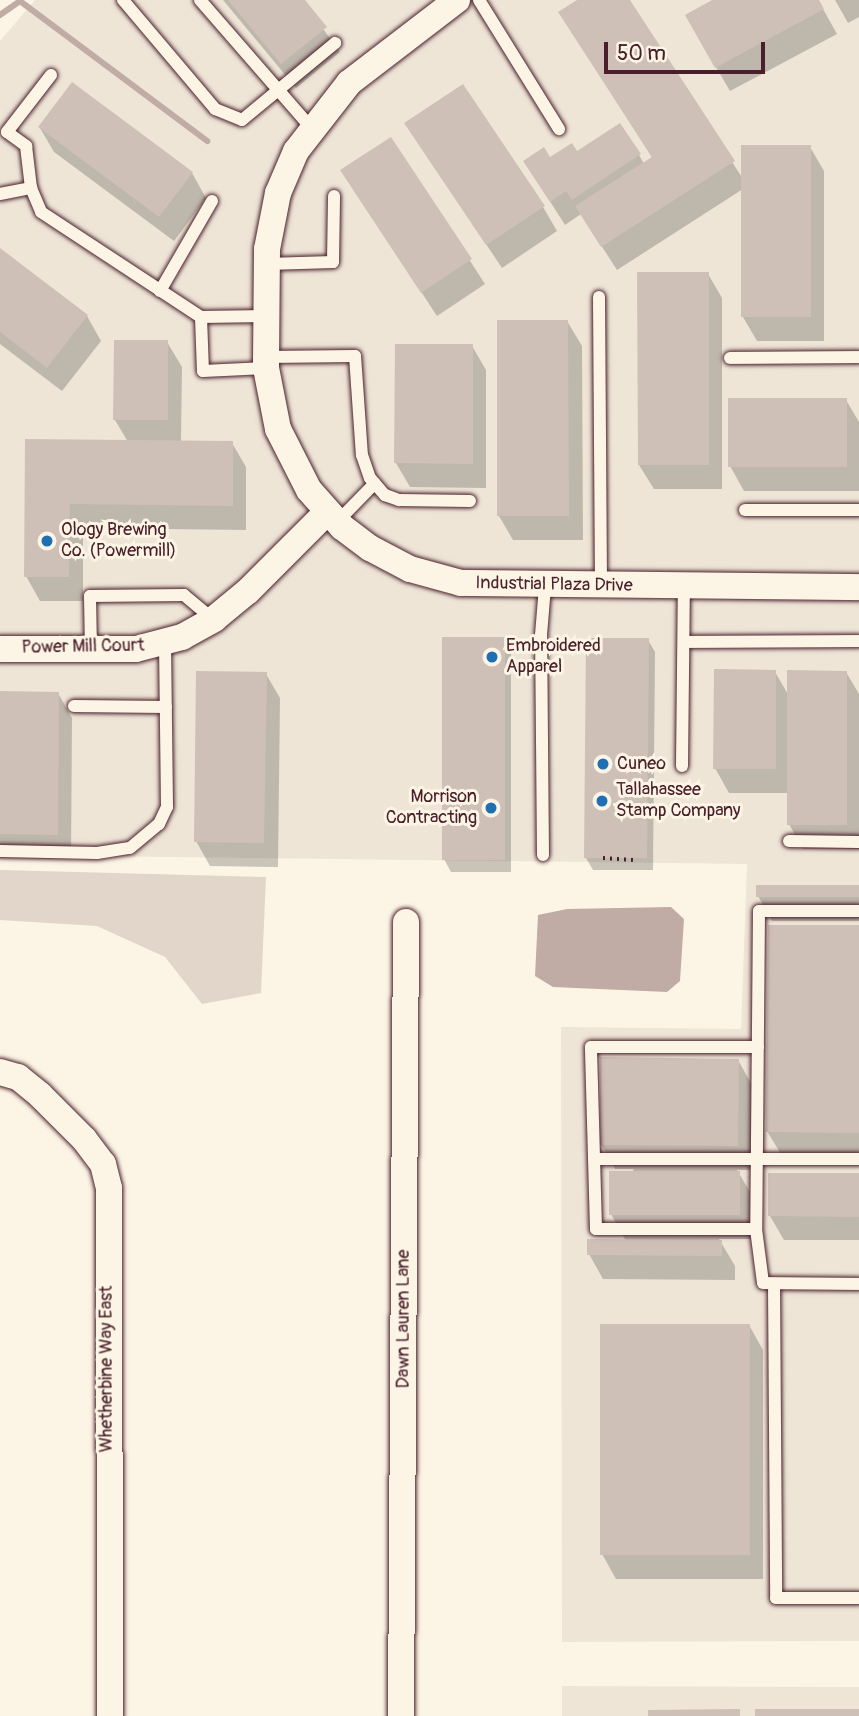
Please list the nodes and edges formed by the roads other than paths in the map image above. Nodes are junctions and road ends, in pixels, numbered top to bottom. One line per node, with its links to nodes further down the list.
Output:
1 (123, 0): 7 (lane)
2 (200, 0): 7 (lane)
3 (457, 0): 8 (street, Industrial Plaza Drive)
4 (479, 0): 9 (lane)
5 (335, 43): 7 (lane)
6 (51, 75): 10 (lane)
7 (278, 91): 8 (lane)
8 (312, 129): 14 (street, Industrial Plaza Drive)
9 (559, 129)
10 (31, 188): 11 (lane); 15 (lane)
11 (0, 194)
12 (334, 196): 14 (lane)
13 (212, 201): 15 (lane)
14 (267, 264): 17 (street, Industrial Plaza Drive)
15 (160, 290): 18 (lane)
16 (599, 297): 28 (lane)
17 (266, 316): 18 (lane); 21 (street, Industrial Plaza Drive)
18 (201, 317): 21 (lane)
19 (859, 357): 20 (lane)
20 (730, 358)
21 (266, 362): 22 (lane); 26 (street, Industrial Plaza Drive)
22 (375, 483): 23 (lane); 26 (lane)
23 (470, 501)
24 (745, 510): 25 (lane)
25 (859, 510)
26 (332, 517): 27 (street, Industrial Plaza Drive); 31 (street, Power Mill Court)
27 (545, 586): 28 (street, Industrial Plaza Drive); 43 (lane)
28 (601, 586): 29 (street, Industrial Plaza Drive)
29 (684, 587): 30 (street, Industrial Plaza Drive); 34 (lane)
30 (859, 587)
31 (214, 619): 33 (street, Power Mill Court); 36 (lane)
32 (859, 641): 34 (lane)
33 (165, 642): 36 (street, Power Mill Court); 38 (lane)
34 (684, 642): 39 (lane)
35 (0, 649): 36 (street, Power Mill Court)
36 (90, 649)
37 (74, 706): 38 (lane)
38 (166, 707): 42 (lane)
39 (682, 766)
40 (789, 841): 41 (lane)
41 (859, 842)
42 (0, 851)
43 (543, 855)
44 (859, 911): 46 (lane)
45 (406, 922): 56 (street, Dawn Lauren Lane)
46 (758, 1047): 48 (lane); 49 (lane)
47 (0, 1072): 55 (street, Whetherbine Way East)
48 (594, 1159): 49 (lane); 51 (lane)
49 (757, 1159): 50 (lane); 51 (lane)
50 (859, 1159)
51 (756, 1229): 52 (lane)
52 (769, 1283): 53 (lane); 54 (lane)
53 (859, 1284)
54 (859, 1598)
55 (110, 1716)
56 (401, 1716)

